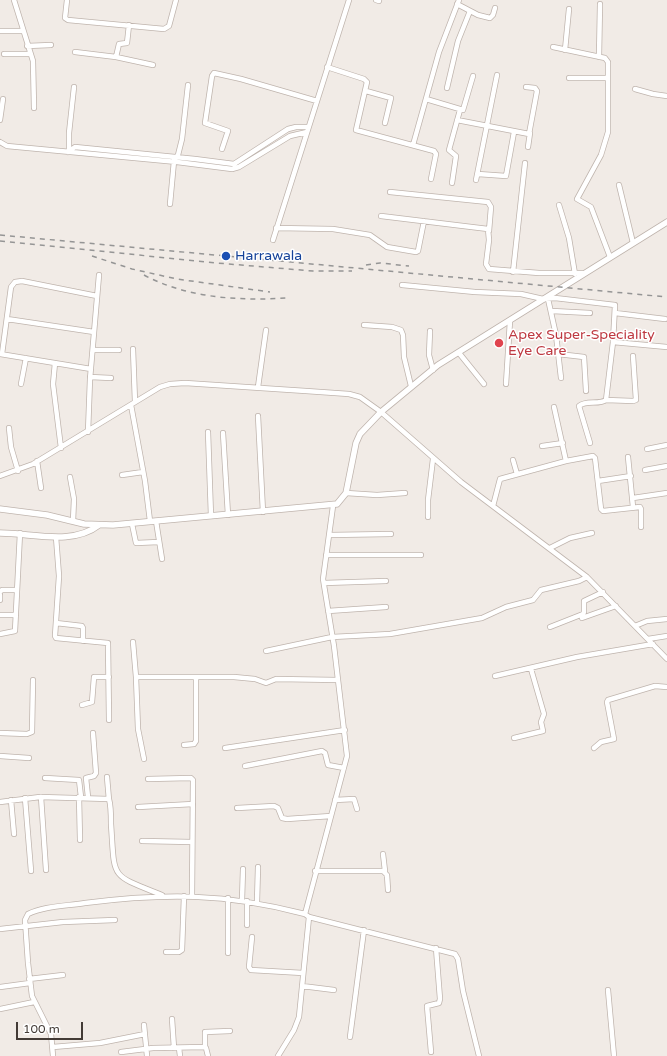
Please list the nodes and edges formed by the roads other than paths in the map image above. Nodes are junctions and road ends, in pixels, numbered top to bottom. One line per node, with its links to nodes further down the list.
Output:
1 (14, 0): 12 (street)
2 (67, 0): 10 (street)
3 (176, 0): 10 (street)
4 (349, 0): 23 (street)
5 (458, 2): 9 (street); 36 (street)
6 (600, 4): 21 (street)
7 (495, 8): 9 (street)
8 (569, 9): 16 (street)
9 (470, 11): 31 (street)
10 (129, 25): 20 (street)
11 (0, 31): 12 (street)
12 (22, 31): 14 (street)
13 (51, 45): 14 (street)
14 (27, 46): 19 (street)
15 (553, 47): 16 (street)
16 (565, 50): 21 (street)
17 (75, 52): 20 (street)
18 (4, 54): 19 (street)
19 (30, 54): 38 (street)
20 (116, 57): 22 (street)
21 (598, 57): 27 (street)
22 (153, 65)
23 (327, 67): 33 (street); 37 (street)
24 (497, 75): 43 (street)
25 (473, 76): 39 (street)
26 (569, 78): 27 (street)
27 (608, 78): 69 (street)
28 (188, 85): 52 (street)
29 (74, 87): 51 (street)
30 (526, 87): 46 (street)
31 (447, 88)
32 (635, 89): 34 (street)
33 (366, 92): 42 (street); 48 (street)
34 (667, 96)
35 (3, 99): 40 (street)
36 (426, 99): 39 (street); 48 (street)
37 (317, 101): 44 (street); 50 (street)
38 (34, 108)
39 (460, 110): 41 (street)
40 (0, 120)
41 (457, 120): 43 (street); 57 (street)
42 (385, 123)
43 (486, 127): 45 (street); 54 (street)
44 (307, 130): 52 (street); 65 (street)
45 (514, 132): 46 (street); 54 (street)
46 (530, 134): 49 (street)
47 (0, 142): 51 (street)
48 (413, 145): 55 (street)
49 (528, 147)
50 (222, 149)
51 (68, 151): 52 (street)
52 (176, 159): 60 (street)
53 (525, 163): 70 (street)
54 (478, 174): 56 (street)
55 (431, 179)
56 (476, 180)
57 (452, 184)
58 (619, 185): 68 (street)
59 (390, 192): 66 (street)
60 (170, 204)
61 (558, 205): 72 (street)
62 (381, 216): 63 (street)
63 (424, 221): 65 (street); 66 (street)
64 (667, 222): 68 (street)
65 (276, 228): 67 (street)
66 (489, 231): 70 (street)
67 (273, 240)
68 (633, 243): 69 (street)
69 (610, 257): 71 (street)
70 (513, 272): 72 (street)
71 (584, 273): 72 (street); 76 (street)
72 (575, 274)
73 (99, 275): 75 (street)
74 (402, 285): 76 (street)
75 (97, 296): 80 (street); 86 (street)
76 (546, 299): 77 (street); 79 (street); 82 (street)
77 (552, 311): 78 (street); 94 (street)
78 (590, 313)
79 (615, 313): 81 (street); 87 (street)
80 (7, 319): 86 (street); 93 (street)
81 (665, 320)
82 (510, 321): 92 (street); 105 (street)
83 (364, 324): 106 (street)
84 (266, 330): 107 (street)
85 (430, 331): 99 (street)
86 (94, 332): 90 (street)
87 (613, 342): 88 (street); 109 (street)
88 (667, 347)
89 (133, 349): 110 (street)
90 (93, 350): 91 (street); 98 (street)
91 (119, 350)
92 (459, 353): 99 (street); 104 (street)
93 (1, 354): 96 (street)
94 (558, 354): 102 (street); 108 (street)
95 (633, 356): 109 (street)
96 (26, 358): 97 (street); 103 (street)
97 (55, 363): 98 (street); 122 (street)
98 (91, 369): 100 (street)
99 (432, 370): 106 (street)
100 (90, 377): 101 (street); 115 (street)
101 (111, 378)
102 (561, 378)
103 (21, 384)
104 (484, 384)
105 (506, 384)
106 (411, 386): 112 (street)
107 (258, 388): 110 (street); 112 (street)
108 (586, 391)
109 (606, 400): 119 (street)
110 (133, 403): 115 (street); 132 (street)
111 (554, 407): 118 (street)
112 (381, 412): 125 (street); 140 (street)
113 (258, 416): 148 (street)
114 (9, 428): 131 (street)
115 (88, 432): 122 (street)
116 (208, 432): 150 (street)
117 (223, 433): 149 (street)
118 (563, 443): 121 (street); 128 (street)
119 (590, 443)
120 (667, 445): 123 (street)
121 (542, 446)
122 (61, 448): 127 (street)
123 (647, 449)
124 (628, 457): 136 (street)
125 (433, 458): 145 (street); 151 (street)
126 (513, 460): 133 (street)
127 (37, 461): 131 (street); 139 (street)
128 (566, 461): 133 (street); 138 (street)
129 (667, 466): 130 (street)
130 (645, 470)
131 (18, 471): 135 (street)
132 (143, 472): 134 (street); 153 (street)
133 (517, 474): 145 (street)
134 (122, 475)
135 (0, 476)
136 (631, 476): 138 (street); 143 (street)
137 (70, 477): 152 (street)
138 (598, 481): 146 (street)
139 (41, 488)
140 (346, 493): 141 (street); 144 (street)
141 (405, 493)
142 (667, 493): 143 (street)
143 (633, 498): 146 (street)
144 (333, 506): 148 (street); 161 (street)
145 (493, 506): 164 (street)
146 (633, 507): 156 (street)
147 (0, 509): 152 (street)
148 (263, 512): 149 (street)
149 (228, 515): 150 (street)
150 (211, 516): 153 (street)
151 (428, 517)
152 (72, 521): 155 (street)
153 (153, 521): 154 (street); 163 (street)
154 (132, 524): 155 (street); 163 (street)
155 (99, 525): 162 (street)
156 (641, 527)
157 (0, 533): 158 (street)
158 (20, 533): 162 (street); 171 (street)
159 (592, 533): 164 (street)
160 (391, 534): 161 (street)
161 (330, 535): 165 (street)
162 (56, 537): 182 (street)
163 (159, 542): 167 (street)
164 (550, 548): 168 (street)
165 (326, 555): 166 (street); 170 (street)
166 (420, 555)
167 (162, 559)
168 (587, 577): 172 (street); 187 (street)
169 (386, 581): 170 (street)
170 (324, 584): 177 (street)
171 (17, 590): 173 (street); 179 (street)
172 (603, 592): 175 (street); 184 (street)
173 (0, 594): 174 (street)
174 (0, 600)
175 (616, 606): 180 (street); 183 (street)
176 (386, 608): 177 (street)
177 (328, 611): 187 (street)
178 (0, 615): 179 (street)
179 (16, 615): 185 (street)
180 (582, 618)
181 (667, 619): 183 (street)
182 (56, 623): 189 (street); 189 (street)
183 (635, 626): 188 (street)
184 (550, 627)
185 (0, 634)
186 (667, 636): 188 (street)
187 (332, 637): 192 (street); 200 (street)
188 (648, 639): 191 (street)
189 (83, 641): 196 (street)
190 (133, 642): 197 (street)
191 (653, 644): 193 (street); 194 (street)
192 (266, 651)
193 (667, 659)
194 (531, 669): 195 (street); 207 (street)
195 (495, 676)
196 (109, 677): 202 (street); 203 (street)
197 (136, 677): 198 (street); 213 (street)
198 (196, 678): 200 (street); 208 (street)
199 (33, 680): 205 (street)
200 (338, 680): 204 (street)
201 (667, 687): 210 (street)
202 (82, 705)
203 (109, 720)
204 (345, 730): 209 (street); 215 (street)
205 (0, 733)
206 (93, 733): 221 (street)
207 (514, 738)
208 (184, 745)
209 (225, 748)
210 (594, 748)
211 (0, 756): 212 (street)
212 (29, 758)
213 (144, 759)
214 (245, 766): 215 (street)
215 (344, 768): 225 (street)
216 (108, 777): 224 (street)
217 (45, 778): 220 (street)
218 (148, 779): 227 (street)
219 (42, 796): 220 (street); 222 (street); 239 (street)
220 (80, 797): 221 (street); 233 (street)
221 (88, 797): 224 (street)
222 (25, 798): 223 (street); 240 (street)
223 (11, 800): 226 (street); 232 (street)
224 (109, 800): 244 (street)
225 (335, 800): 230 (street); 231 (street)
226 (0, 802)
227 (193, 804): 228 (street); 235 (street)
228 (138, 807)
229 (237, 808): 231 (street)
230 (357, 809)
231 (331, 816): 241 (street)
232 (14, 834)
233 (80, 840)
234 (142, 841): 235 (street)
235 (192, 842): 246 (street)
236 (383, 854): 242 (street)
237 (258, 867): 249 (street)
238 (243, 869): 248 (street)
239 (46, 870)
240 (31, 871)
241 (315, 871): 242 (street); 250 (street)
242 (385, 871): 243 (street)
243 (388, 890)
244 (164, 896): 245 (street); 253 (street)
245 (184, 896): 246 (street); 258 (street)
246 (192, 896): 247 (street)
247 (228, 898): 248 (street); 259 (street)
248 (245, 900): 249 (street); 252 (street)
249 (257, 902): 250 (street)
250 (307, 915): 255 (street); 260 (street)
251 (115, 920): 253 (street)
252 (247, 925)
253 (26, 926): 254 (street); 262 (street)
254 (0, 930)
255 (364, 930): 257 (street); 273 (street)
256 (252, 936): 260 (street)
257 (436, 948): 279 (street); 285 (street)
258 (166, 952)
259 (228, 953)
260 (303, 973): 264 (street)
261 (63, 974): 262 (street)
262 (30, 981): 263 (street); 267 (street)
263 (0, 986)
264 (302, 986): 265 (street); 284 (street)
265 (334, 990)
266 (608, 990): 286 (street)
267 (34, 1002): 268 (street); 274 (street)
268 (0, 1009)
269 (172, 1019): 276 (street)
270 (144, 1025): 272 (street)
271 (230, 1031): 275 (street)
272 (145, 1034): 274 (street); 277 (street)
273 (350, 1037)
274 (53, 1047): 280 (street)
275 (205, 1047): 276 (street); 283 (street)
276 (176, 1048): 277 (street); 282 (street)
277 (147, 1049): 278 (street); 281 (street)
278 (121, 1052)
279 (431, 1052)
280 (53, 1056)
281 (147, 1056)
282 (180, 1056)
283 (208, 1056)
284 (278, 1056)
285 (480, 1056)
286 (614, 1056)

